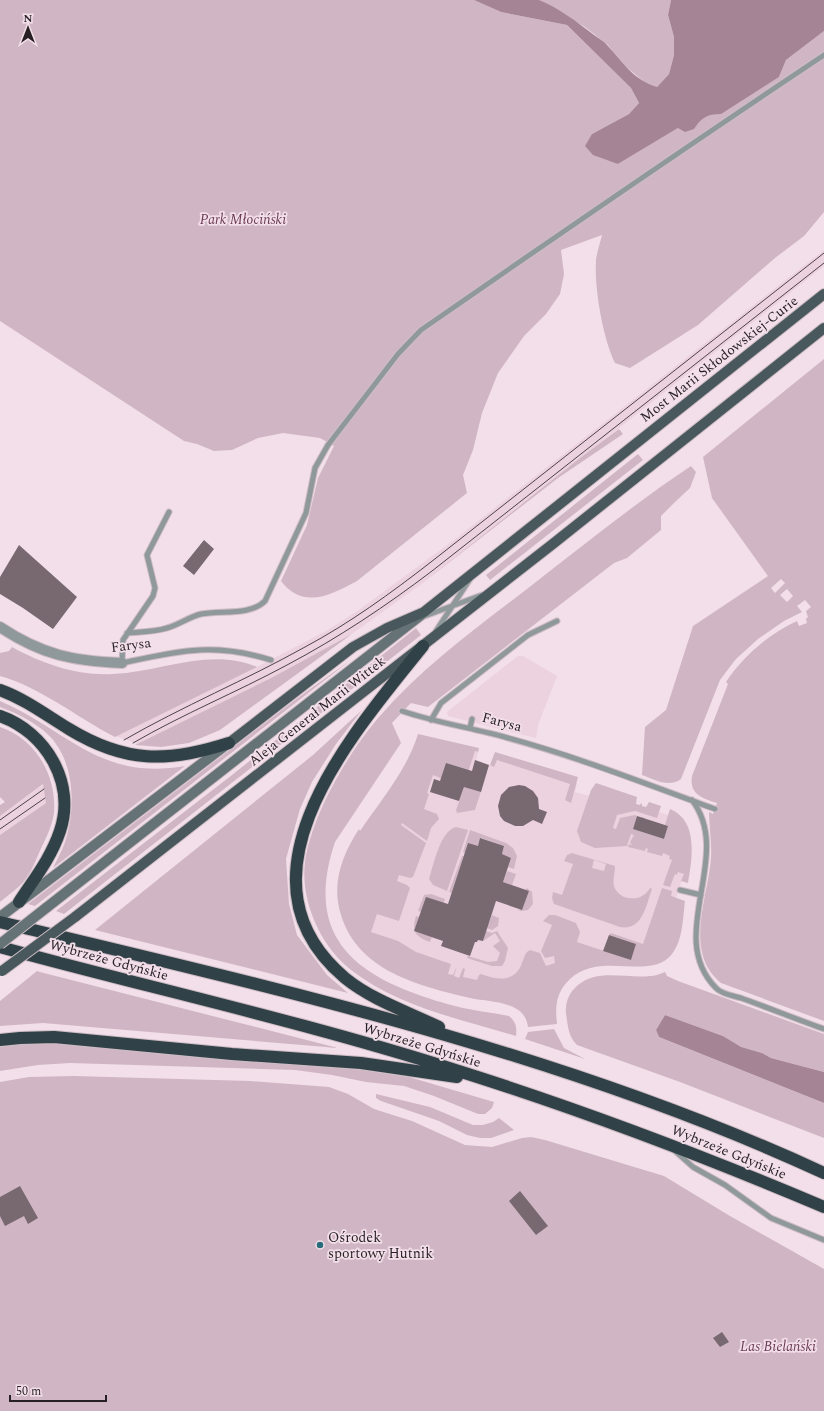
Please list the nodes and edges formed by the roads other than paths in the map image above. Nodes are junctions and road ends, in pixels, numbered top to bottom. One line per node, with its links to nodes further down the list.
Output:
1 (824, 55): 13 (lane)
2 (824, 294): 4 (main road, Most Marii Skłodowskiej-Curie)
3 (824, 328): 7 (main road, Aleja Generał Marii Wittek)
4 (632, 445): 6 (main road, Aleja Generał Marii Wittek)
5 (169, 512): 13 (lane)
6 (476, 570): 8 (lane); 9 (main road, Aleja Generał Marii Wittek)
7 (494, 590): 8 (lane); 14 (main road, Aleja Generał Marii Wittek)
8 (452, 606): 10 (lane); 14 (lane)
9 (424, 612): 10 (main road, Aleja Generał Marii Wittek); 23 (main road)
10 (415, 620): 31 (main road, Aleja Generał Marii Wittek, bridge)
11 (558, 621): 21 (lane)
12 (0, 627): 16 (street, Farysa)
13 (127, 633): 16 (lane)
14 (425, 644): 32 (main road, Aleja Generał Marii Wittek, bridge); 35 (highway)
15 (271, 660): 16 (lane, Farysa)
16 (122, 663)
17 (0, 690): 23 (highway)
18 (402, 712): 21 (lane, Farysa)
19 (0, 716): 28 (highway)
20 (472, 719): 22 (lane)
21 (431, 720): 22 (lane, Farysa)
22 (470, 728): 24 (lane, Farysa)
23 (229, 743): 28 (main road)
24 (692, 800): 25 (lane, Farysa); 27 (lane)
25 (715, 809)
26 (680, 890): 27 (lane)
27 (701, 895): 33 (lane)
28 (19, 902): 29 (main road)
29 (0, 917)
30 (0, 922): 35 (highway, Wybrzeże Gdyńskie)
31 (0, 946): 36 (highway, Wybrzeże Gdyńskie)
32 (1, 972)
33 (824, 1029)
34 (0, 1040): 36 (highway)
35 (470, 1042): 38 (highway, Wybrzeże Gdyńskie)
36 (498, 1083): 37 (highway, Wybrzeże Gdyńskie)
37 (665, 1143): 39 (highway, Wybrzeże Gdyńskie); 40 (lane)
38 (824, 1173)
39 (824, 1207)
40 (824, 1240)

